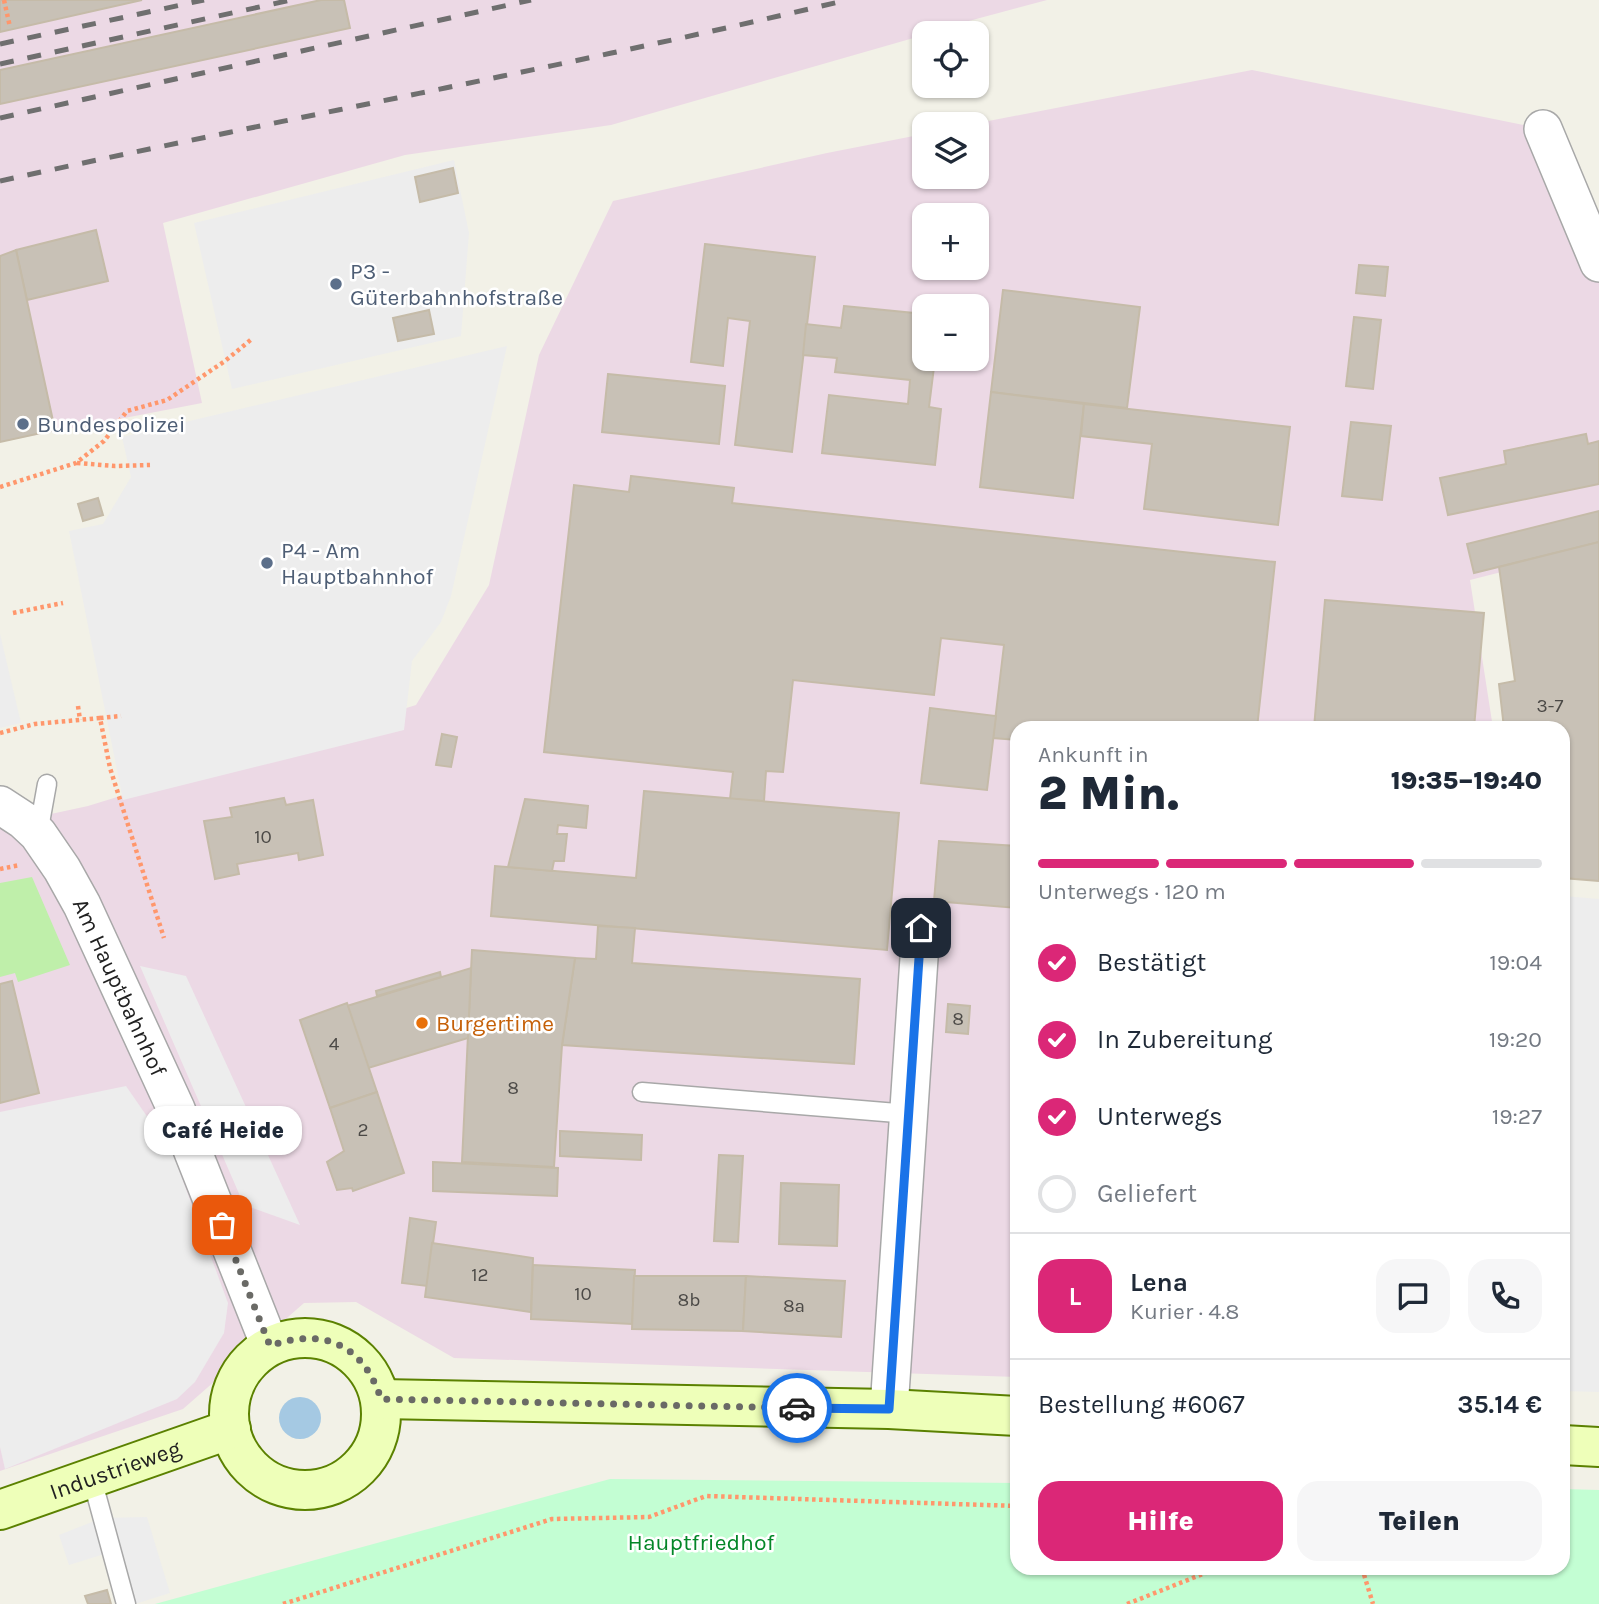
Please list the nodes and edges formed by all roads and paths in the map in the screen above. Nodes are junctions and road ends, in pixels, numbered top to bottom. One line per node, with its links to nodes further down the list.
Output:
1 (4, 0): 2 (path)
2 (10, 27)
3 (1543, 129): 4 (street)
4 (1599, 263)
5 (253, 338): 6 (path)
6 (76, 463): 7 (path); 8 (path)
7 (150, 465)
8 (0, 487)
9 (63, 603): 10 (path)
10 (13, 613)
11 (78, 706): 14 (path)
12 (121, 716): 13 (path)
13 (100, 718): 14 (path); 20 (path)
14 (80, 720): 15 (path)
15 (0, 733)
16 (47, 784): 18 (lane)
17 (0, 805): 18 (street, Am Hauptbahnhof)
18 (38, 834): 23 (street, Am Hauptbahnhof)
19 (921, 928): 22 (street)
20 (164, 938)
21 (642, 1093): 22 (lane)
22 (909, 1114): 25 (street)
23 (270, 1346): 24 (street); 27 (street)
24 (381, 1399): 25 (street); 27 (street)
25 (889, 1409): 26 (street)
26 (1010, 1416)
27 (230, 1429): 30 (street, Industrieweg)
28 (1570, 1445): 29 (street)
29 (1599, 1447)
30 (92, 1479): 32 (street, Industrieweg); 35 (lane)
31 (1010, 1506): 36 (path)
32 (0, 1510)
33 (1200, 1575): 37 (path)
34 (1364, 1575): 38 (path)
35 (126, 1604)
36 (283, 1604)
37 (1127, 1604)
38 (1373, 1604)

